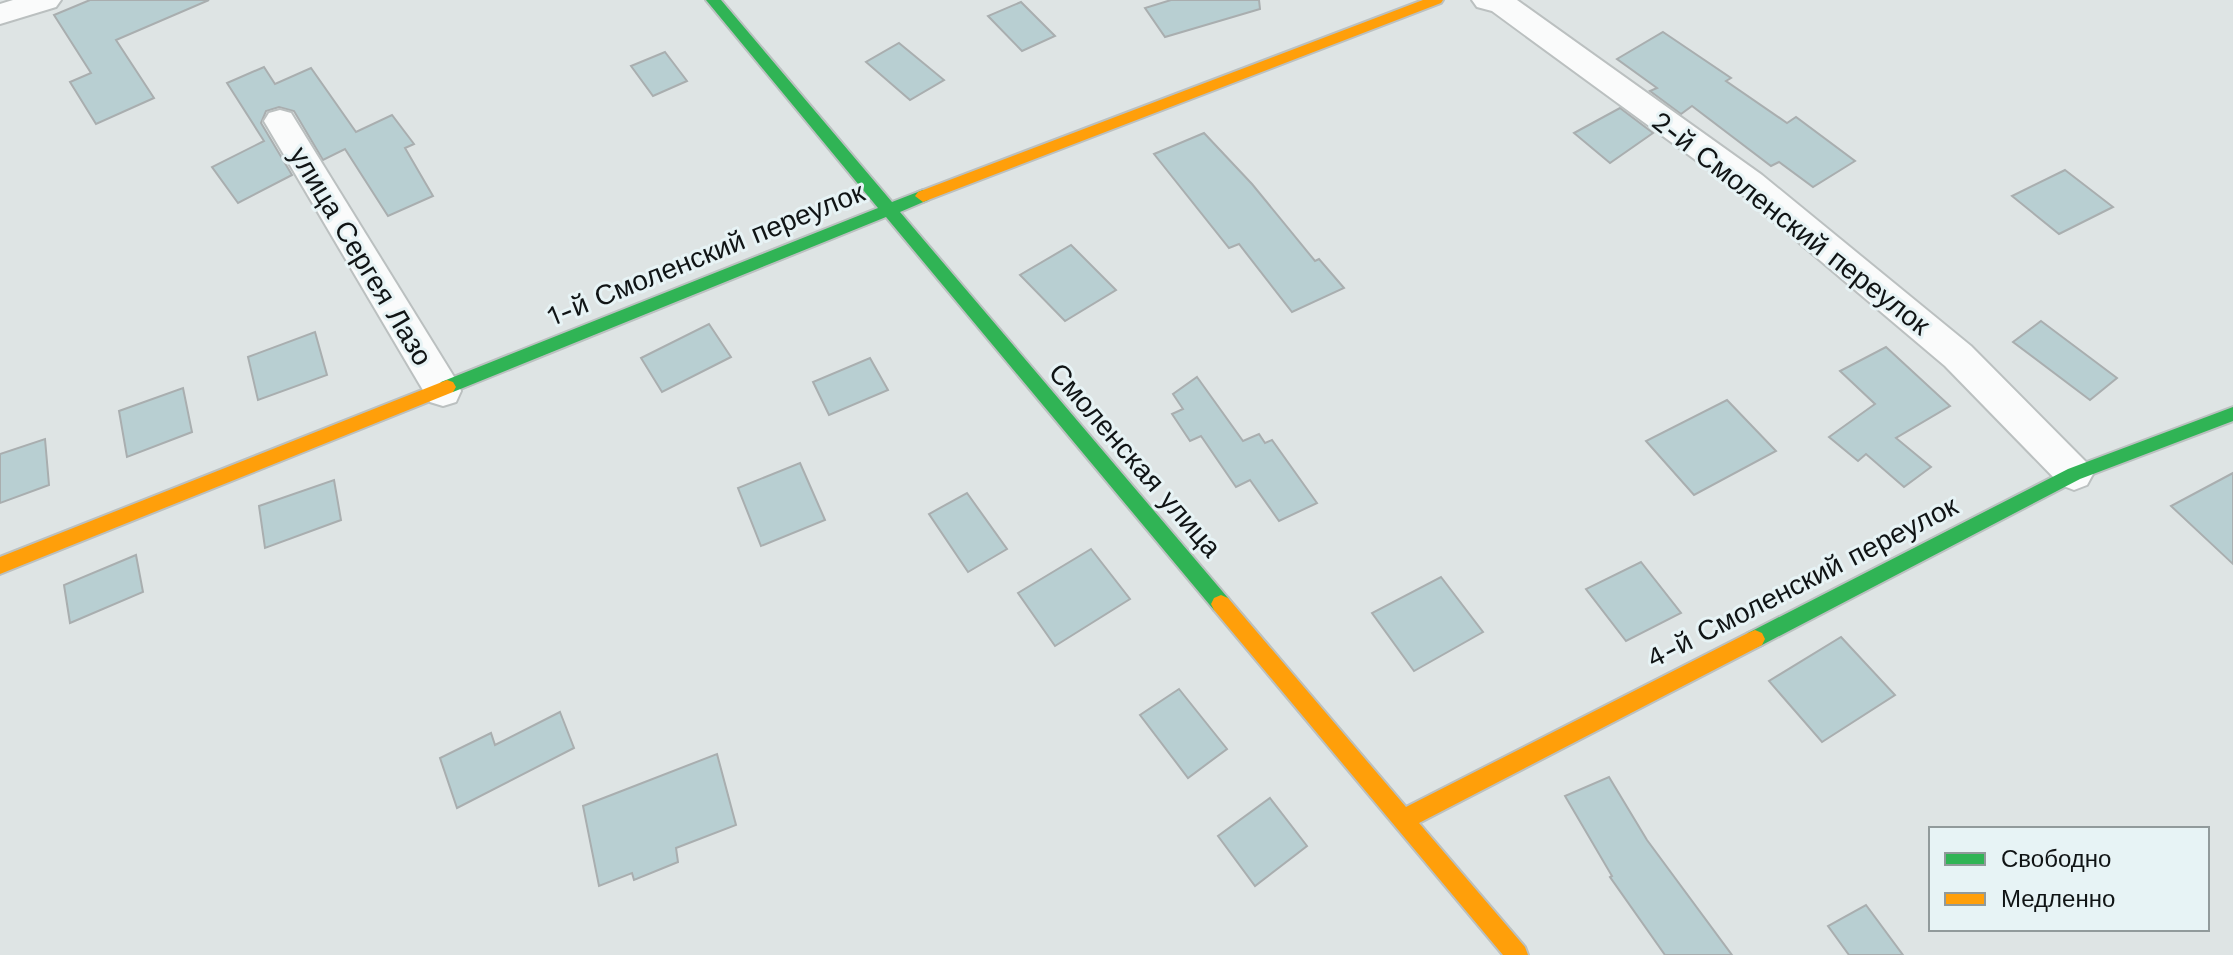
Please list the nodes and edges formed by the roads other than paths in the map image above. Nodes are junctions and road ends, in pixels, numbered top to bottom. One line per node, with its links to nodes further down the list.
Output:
1 (46, 0): 5 (street)
2 (713, 0): 7 (street, Смоленская улица)
3 (1436, 0): 7 (street, 1-й Смоленский переулок)
4 (1487, 0): 10 (street, 2-й Смоленский переулок)
5 (0, 14)
6 (280, 121): 8 (street, улица Сергея Лазо)
7 (885, 211): 8 (street, 1-й Смоленский переулок); 12 (street, Смоленская улица)
8 (443, 391): 11 (street, 1-й Смоленский переулок)
9 (2233, 414): 10 (street, 4-й Смоленский переулок)
10 (2074, 474): 12 (street, 4-й Смоленский переулок)
11 (0, 566)
12 (1405, 819): 13 (street, Смоленская улица)
13 (1517, 955)

